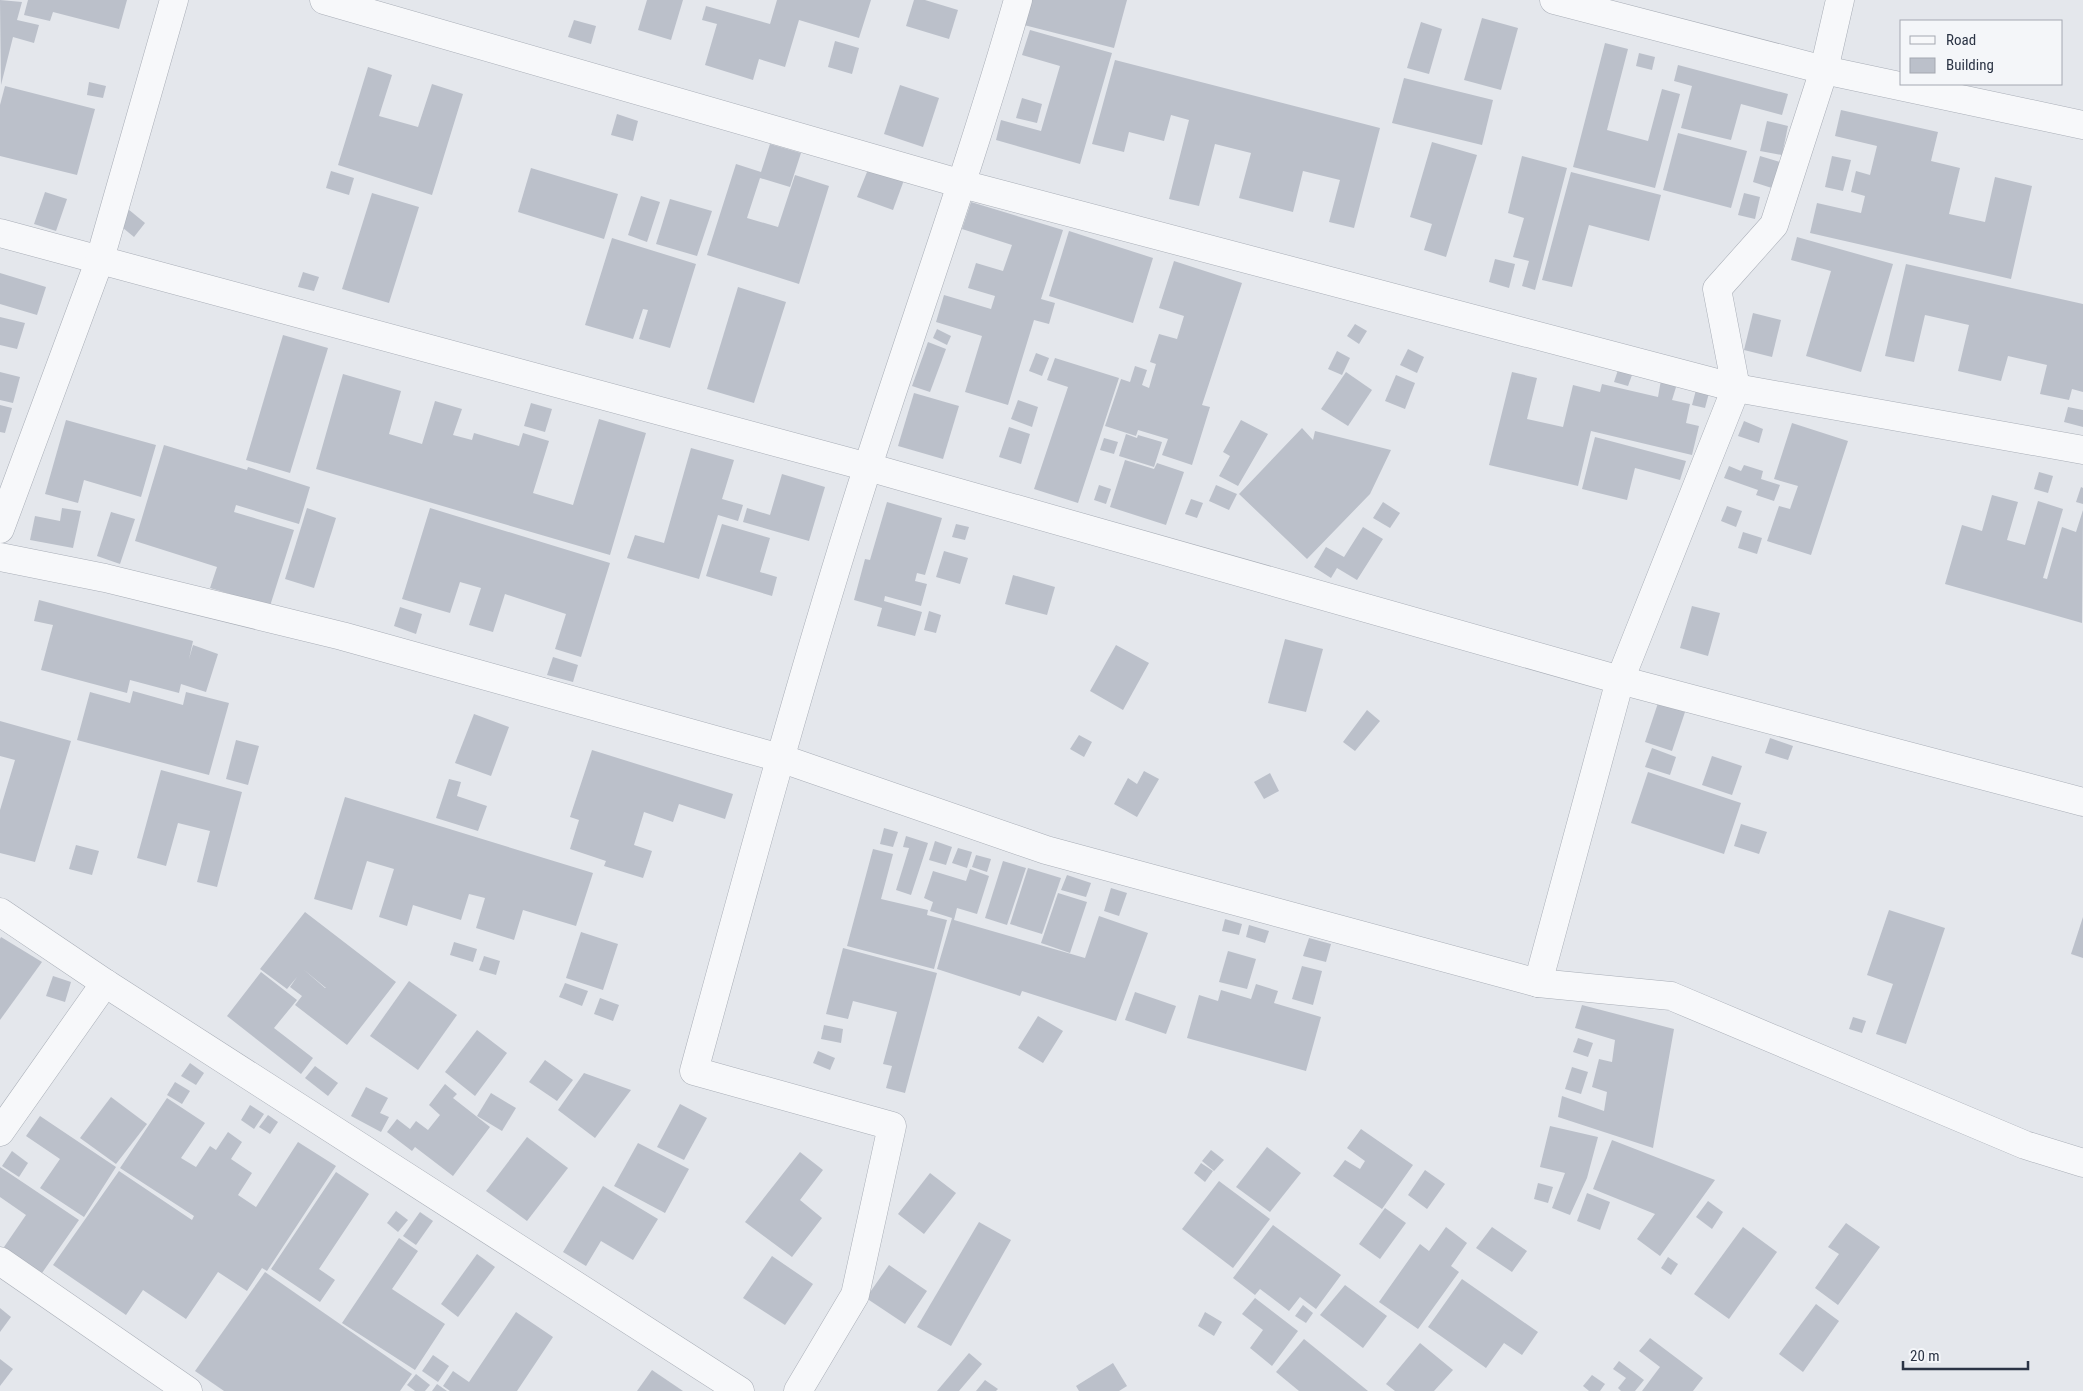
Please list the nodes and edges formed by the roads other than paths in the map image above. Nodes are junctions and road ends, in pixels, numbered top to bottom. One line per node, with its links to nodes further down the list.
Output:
1 (174, 0): 10 (street)
2 (324, 0): 8 (street)
3 (1018, 0): 8 (street)
4 (1554, 0): 6 (street)
5 (1840, 0): 6 (street)
6 (1824, 70): 7 (street); 11 (street)
7 (2083, 125)
8 (962, 184): 11 (street); 13 (street)
9 (0, 233): 10 (street)
10 (100, 259): 13 (street); 14 (street)
11 (1736, 388): 12 (street); 16 (street)
12 (2083, 450)
13 (868, 467): 16 (street); 17 (street)
14 (0, 529)
15 (0, 557): 17 (street)
16 (1620, 680): 18 (street); 21 (street)
17 (780, 758): 21 (street); 27 (street)
18 (2083, 802)
19 (0, 912): 20 (street)
20 (105, 983): 22 (street); 26 (street)
21 (1538, 983): 23 (street)
22 (0, 1132)
23 (2083, 1162)
24 (0, 1261): 25 (street)
25 (188, 1391)
26 (740, 1391)
27 (798, 1391)

